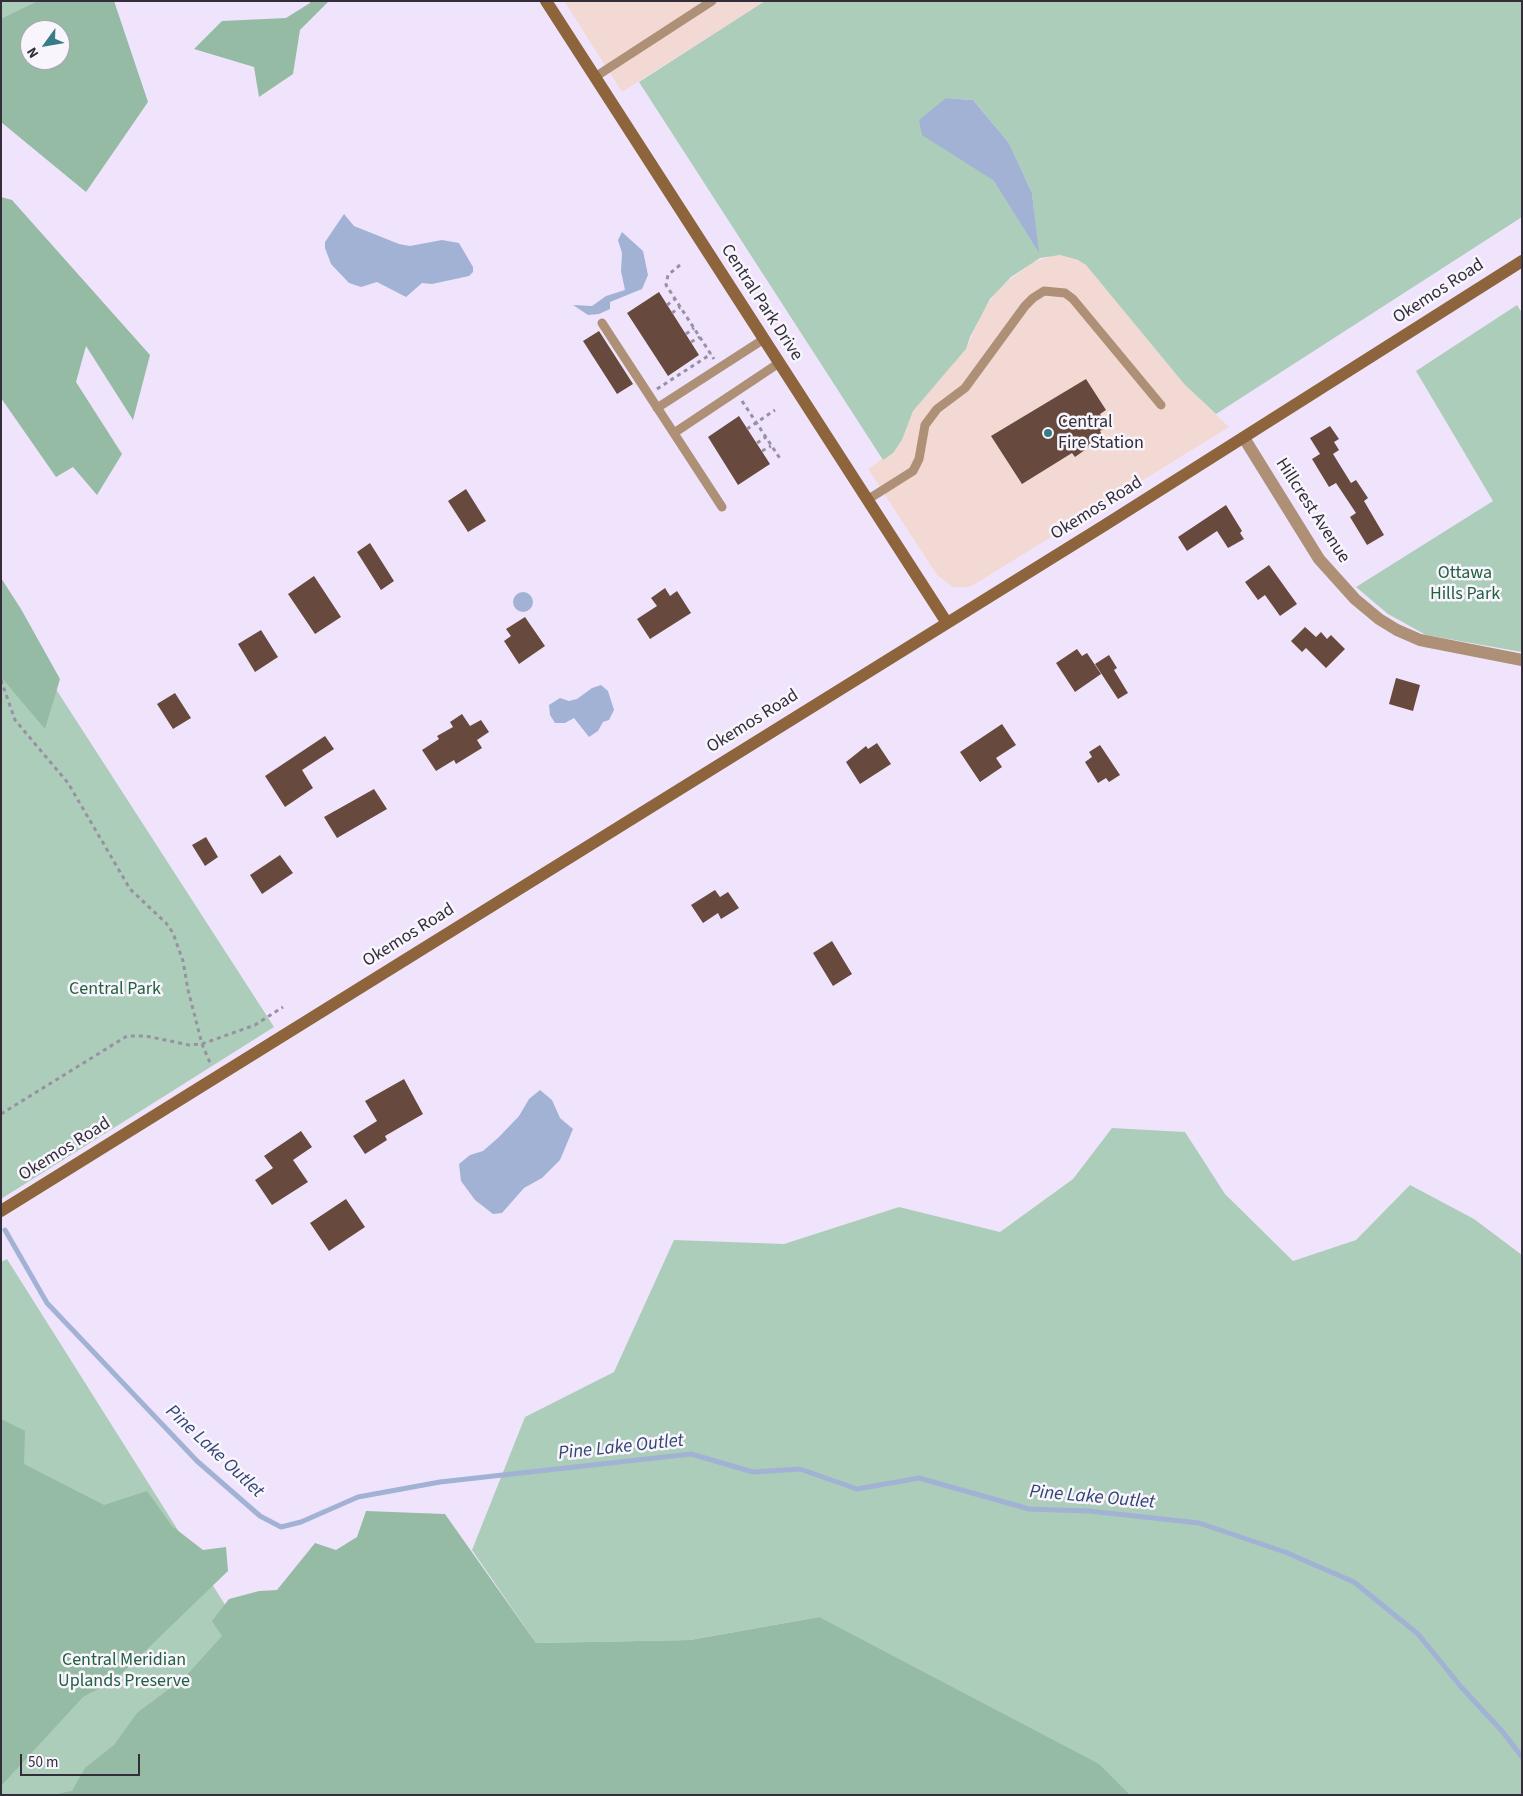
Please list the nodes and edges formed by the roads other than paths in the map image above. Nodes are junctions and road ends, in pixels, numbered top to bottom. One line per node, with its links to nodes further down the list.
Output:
1 (546, 1): 3 (street, Central Park Drive)
2 (712, 1): 3 (lane)
3 (595, 77): 6 (street, Central Park Drive)
4 (1522, 261): 11 (street, Okemos Road)
5 (602, 323): 9 (lane)
6 (764, 339): 7 (street, Central Park Drive); 9 (lane)
7 (779, 363): 10 (lane); 12 (street, Central Park Drive)
8 (1161, 405): 12 (lane)
9 (657, 408): 10 (lane)
10 (674, 433): 13 (lane)
11 (1244, 438): 14 (street, Okemos Road); 15 (street, Hillcrest Avenue)
12 (868, 500): 14 (street, Central Park Drive)
13 (722, 507)
14 (947, 623): 16 (street, Okemos Road)
15 (1522, 660)
16 (1, 1211)

